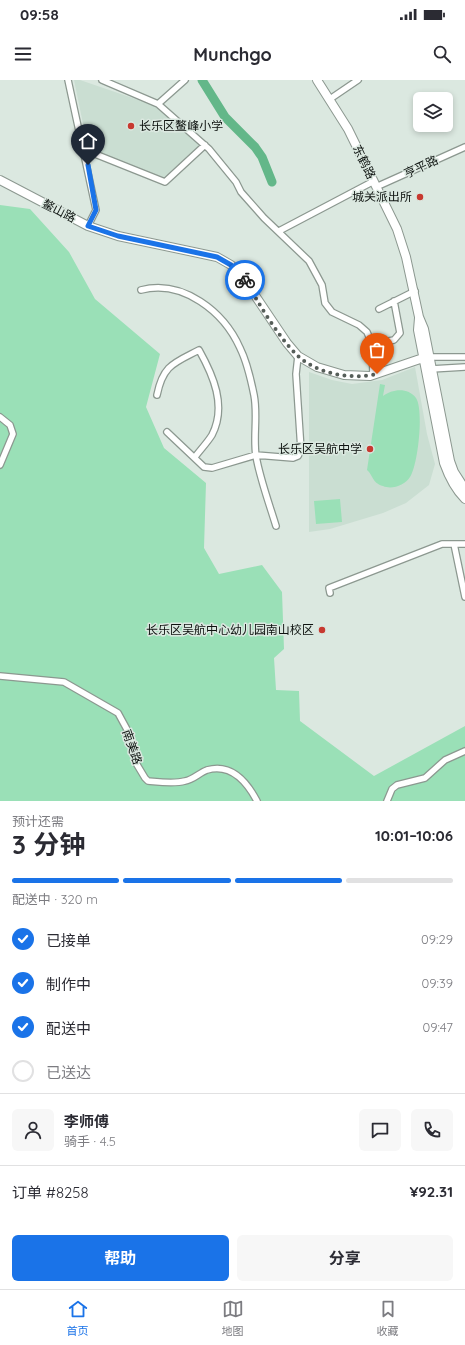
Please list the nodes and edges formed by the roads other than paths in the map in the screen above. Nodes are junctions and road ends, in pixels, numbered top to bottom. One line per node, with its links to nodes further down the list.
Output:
1 (68, 80): 10 (street)
2 (102, 80): 7 (street)
3 (185, 80): 7 (street)
4 (317, 80): 6 (main road, 东鹤路)
5 (358, 80): 6 (street)
6 (330, 99): 12 (main road, 东鹤路)
7 (158, 104): 8 (street)
8 (205, 145): 10 (street); 14 (street)
9 (465, 147): 12 (street, 亨平路)
10 (85, 150): 13 (street)
11 (0, 180): 13 (main road, 鳌山路)
12 (375, 184): 14 (street, 亨平路); 16 (main road, 东鹤路)
13 (88, 226): 20 (main road, 鳌山路)
14 (279, 231): 25 (street)
15 (141, 290): 29 (street)
16 (415, 291): 17 (street); 22 (main road, 东鹤路)
17 (394, 300): 18 (street); 19 (street)
18 (379, 309)
19 (378, 343)
20 (298, 356): 25 (main road, 鳌山路); 29 (street)
21 (465, 357): 22 (street)
22 (426, 358): 24 (main road, 东鹤路); 25 (main road, 鳌山路); 33 (main road, 东鹤路)
23 (465, 367): 24 (street)
24 (431, 369): 32 (main road, 东鹤路)
25 (373, 375)
26 (157, 395): 30 (street)
27 (0, 417): 31 (street)
28 (167, 432): 30 (street)
29 (256, 455): 30 (street); 34 (street)
30 (195, 457)
31 (0, 465)
32 (465, 489)
33 (465, 499)
34 (276, 526)
35 (454, 544): 36 (street); 37 (street); 38 (street)
36 (465, 544)
37 (330, 593)
38 (465, 597)
39 (0, 672): 41 (street)
40 (0, 676): 41 (street, 南美路)
41 (8, 676): 43 (street, 南美路)
42 (465, 751): 44 (street)
43 (257, 801)
44 (387, 801)

